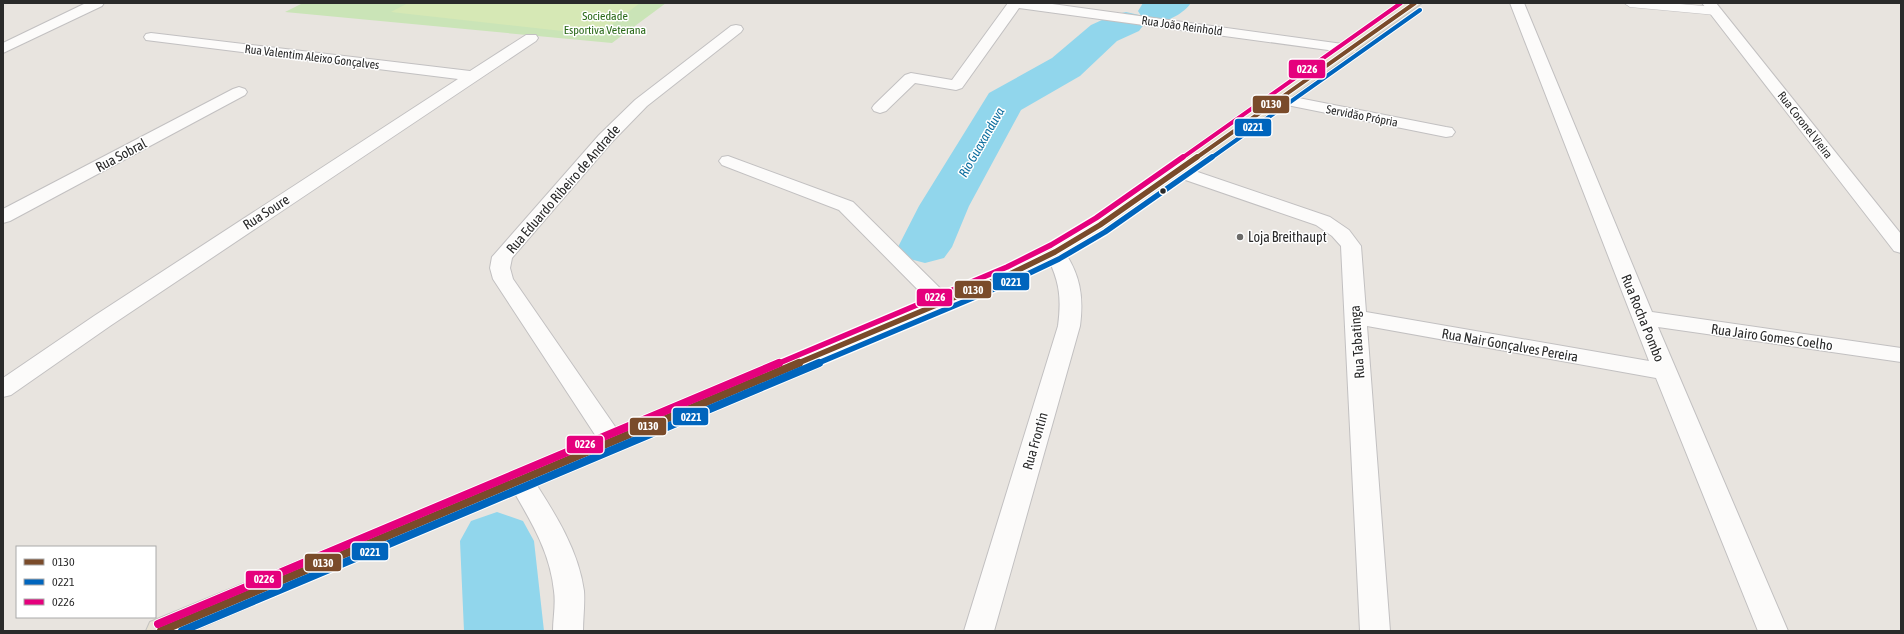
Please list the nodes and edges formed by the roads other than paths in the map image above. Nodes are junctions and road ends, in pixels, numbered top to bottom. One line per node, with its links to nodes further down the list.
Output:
1 (97, 3): 10 (street)
2 (1015, 3): 11 (street, Rua João Reinhold); 15 (street)
3 (1415, 3): 11 (main road)
4 (1517, 3): 24 (street, Rua Rocha Pombo)
5 (1630, 3): 6 (lane)
6 (1712, 7): 20 (street, Rua Coronel Vieira)
7 (736, 29): 28 (street, Rua Eduardo Ribeiro de Andrade)
8 (151, 37): 12 (street, Rua Valentim Aleixo Gonçalves)
9 (531, 38): 12 (street, Rua Soure)
10 (3, 48)
11 (1350, 49): 14 (main road)
12 (473, 76): 27 (street, Rua Soure)
13 (239, 92): 19 (street, Rua Sobral)
14 (1278, 99): 16 (street, Servidão Própria); 18 (main road)
15 (880, 108)
16 (1446, 132)
17 (728, 161): 22 (street)
18 (1177, 171): 21 (main road); 23 (street, Rua Tabatinga)
19 (3, 217)
20 (1901, 247)
21 (1055, 252): 22 (main road); 32 (street, Rua Frontin)
22 (943, 302): 28 (main road)
23 (1355, 317): 26 (street, Rua Nair Gonçalves Pereira); 33 (street, Rua Tabatinga)
24 (1643, 318): 25 (street, Rua Jairo Gomes Coelho); 26 (street, Rua Rocha Pombo)
25 (1901, 355)
26 (1666, 372): 34 (street, Rua Rocha Pombo)
27 (3, 389)
28 (612, 441): 29 (main road)
29 (520, 480): 30 (main road); 31 (street)
30 (161, 631)
31 (568, 631)
32 (979, 631)
33 (1375, 631)
34 (1773, 631)

